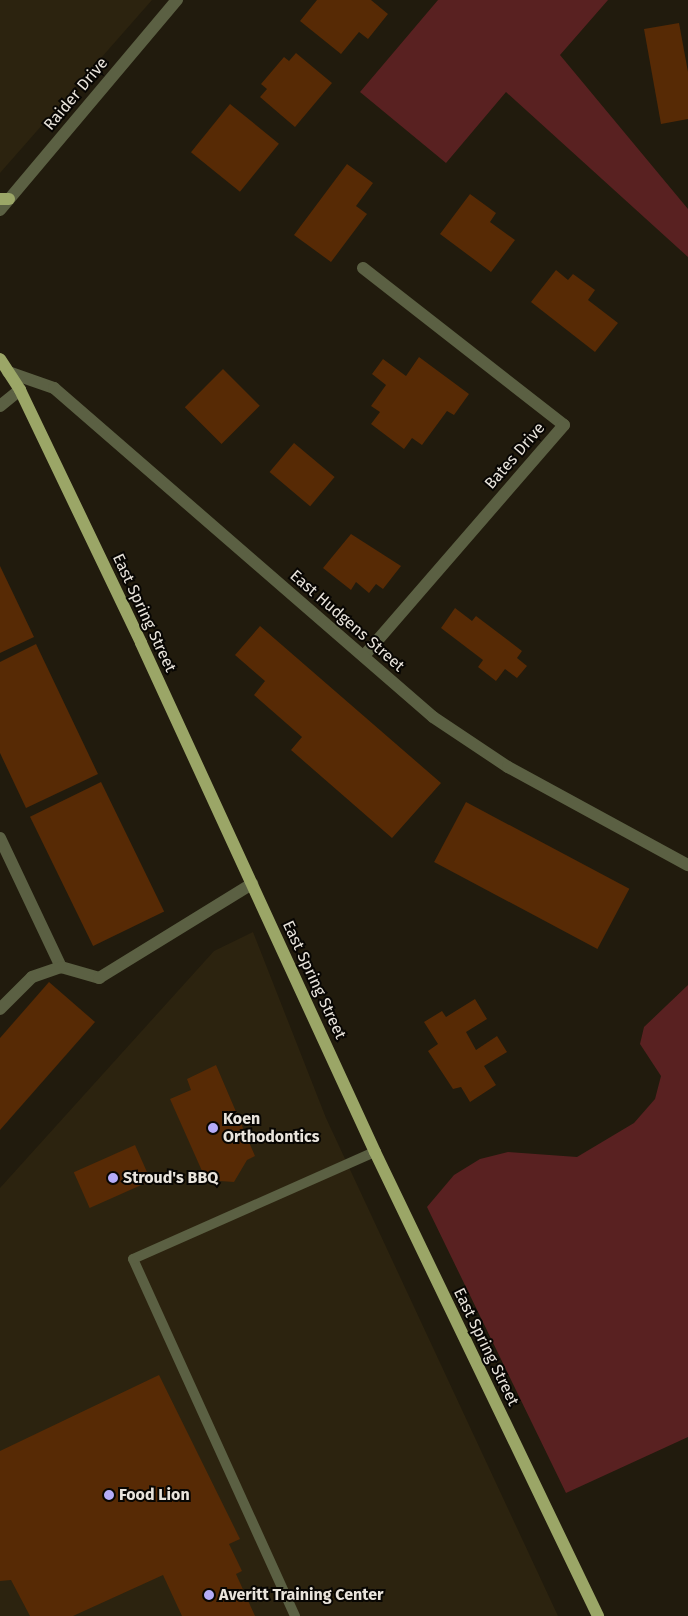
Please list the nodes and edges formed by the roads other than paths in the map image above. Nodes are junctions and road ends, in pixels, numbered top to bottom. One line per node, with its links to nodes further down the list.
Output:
1 (177, 0): 2 (street, Raider Drive)
2 (5, 199): 3 (street, Raider Drive)
3 (0, 210)
4 (363, 268): 9 (street, Bates Drive)
5 (0, 359): 6 (main road, East Spring Street)
6 (8, 372): 7 (main road, East Spring Street); 9 (street, East Hudgens Street)
7 (20, 390): 8 (street); 12 (main road, East Spring Street)
8 (0, 406)
9 (364, 656): 11 (street, East Hudgens Street)
10 (0, 838): 13 (street)
11 (688, 865)
12 (252, 884): 13 (street); 15 (main road, East Spring Street)
13 (61, 967): 14 (street)
14 (0, 1009)
15 (374, 1152): 16 (lane); 17 (main road, East Spring Street)
16 (294, 1616)
17 (598, 1616)

